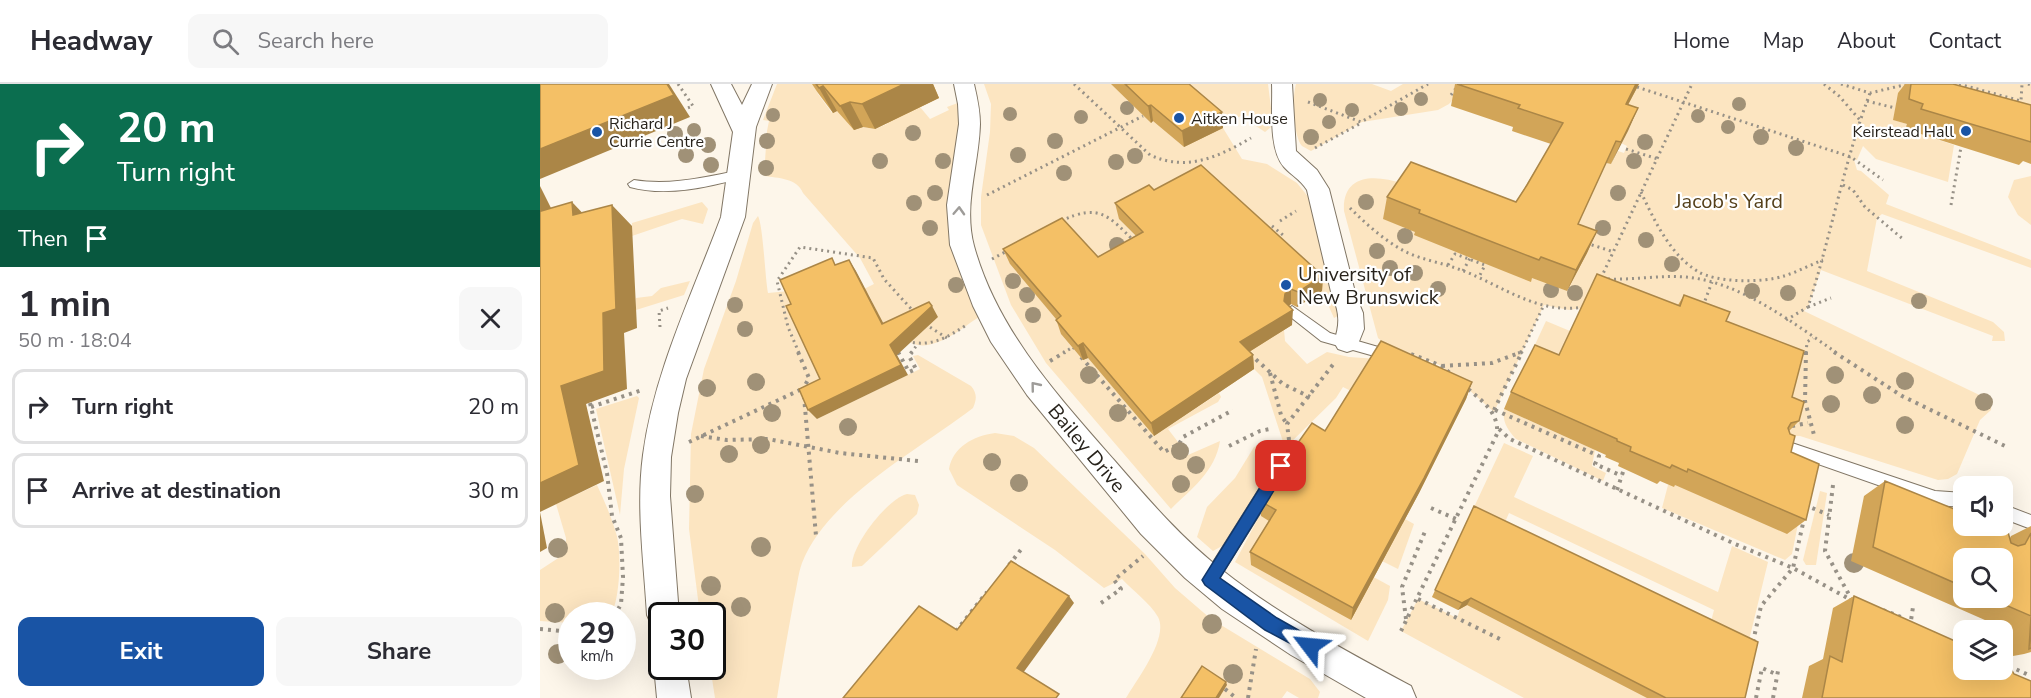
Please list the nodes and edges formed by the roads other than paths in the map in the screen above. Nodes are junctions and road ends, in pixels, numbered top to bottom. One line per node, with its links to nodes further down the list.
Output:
1 (721, 84): 5 (street)
2 (762, 84): 5 (street)
3 (964, 84): 16 (street, Bailey Drive, one-way to 3)
4 (1282, 84): 9 (street)
5 (744, 132): 6 (street)
6 (741, 174): 7 (lane); 17 (street)
7 (634, 184)
8 (1292, 310): 9 (lane)
9 (1347, 342): 10 (lane)
10 (1405, 361)
11 (1780, 445): 13 (lane)
12 (1281, 466): 16 (lane)
13 (1953, 499)
14 (2013, 515): 15 (lane)
15 (2031, 522)
16 (1210, 580): 20 (street, Bailey Drive)
17 (662, 602)
18 (672, 680): 19 (street)
19 (674, 698)
20 (1400, 698)

